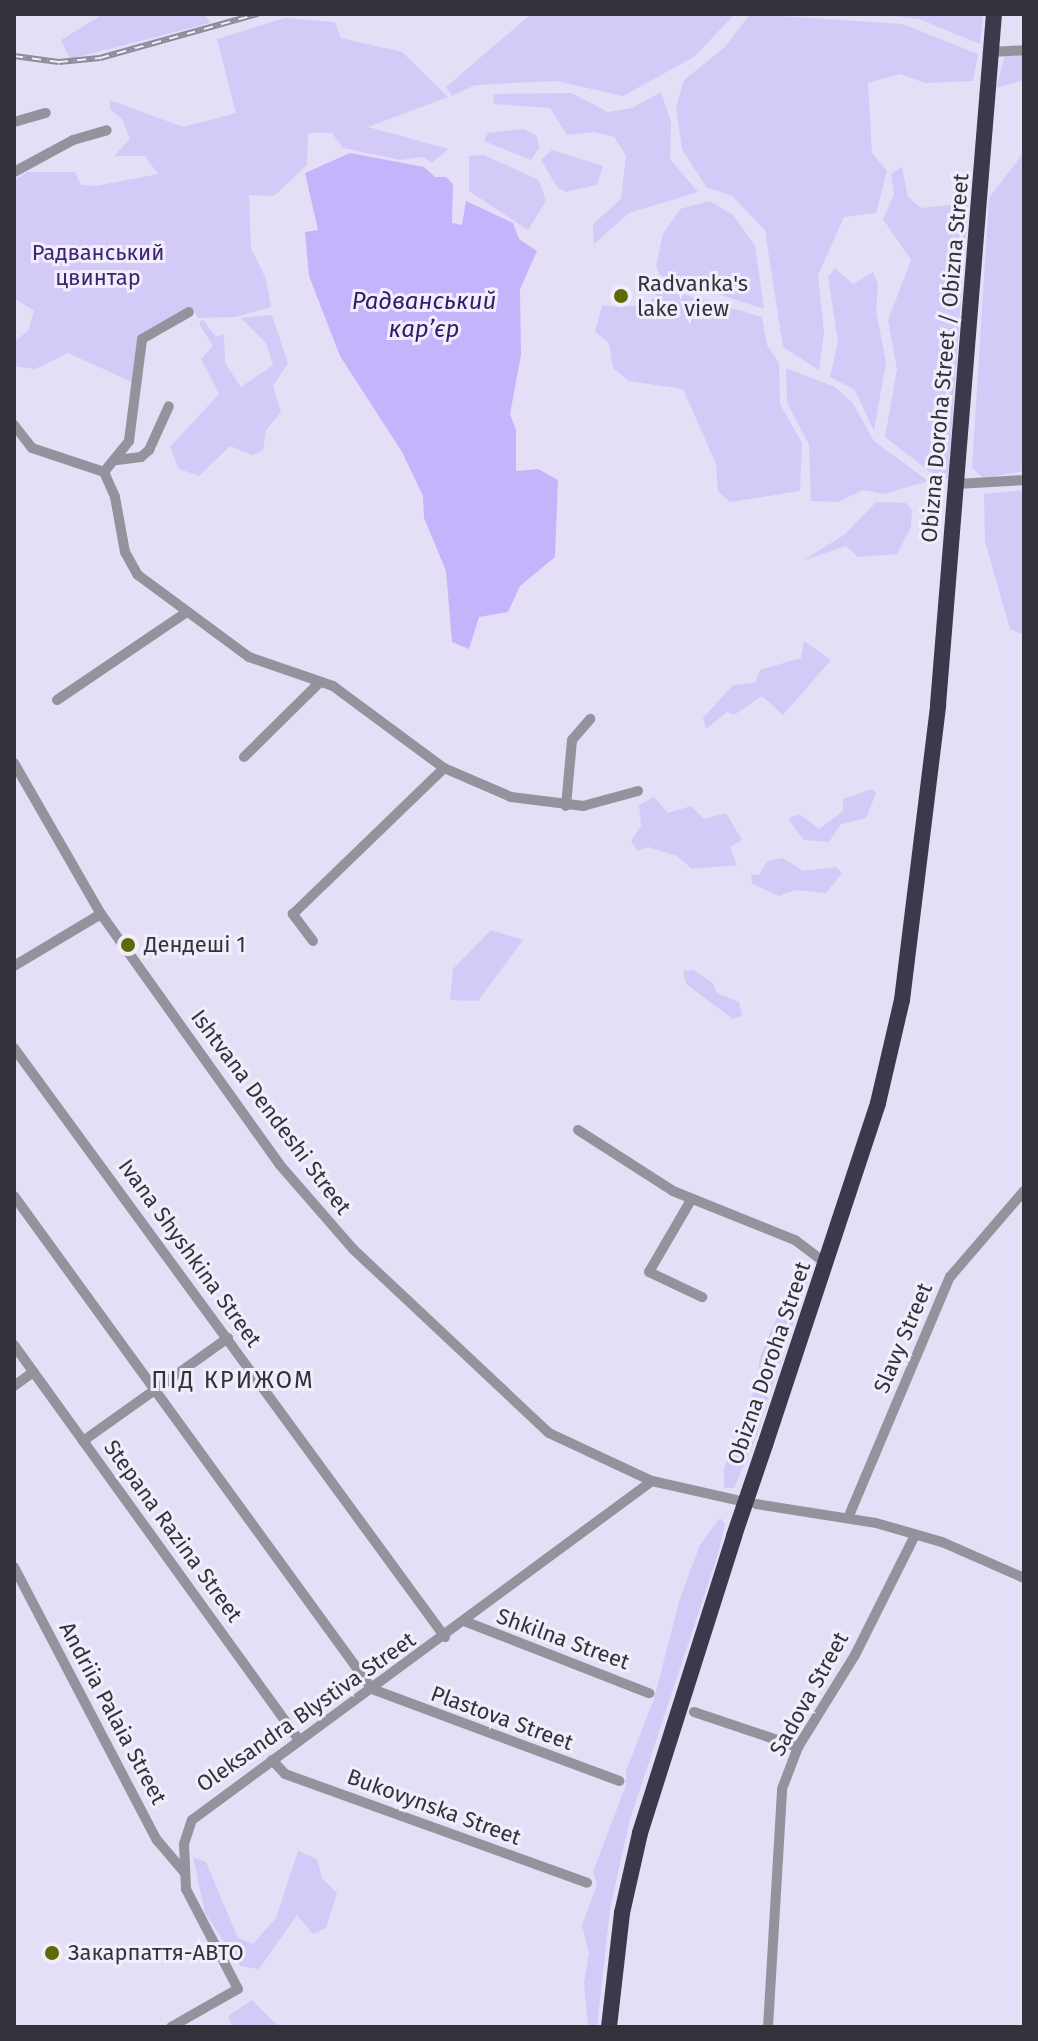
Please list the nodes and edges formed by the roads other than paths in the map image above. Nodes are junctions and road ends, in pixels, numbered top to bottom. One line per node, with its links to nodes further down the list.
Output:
1 (994, 14): 3 (highway, Obizna Doroha Street / Obizna Street)
2 (1024, 50): 3 (street)
3 (991, 52): 14 (highway, Obizna Doroha Street / Obizna Street)
4 (46, 113): 5 (street)
5 (14, 122)
6 (107, 130): 7 (street)
7 (14, 172)
8 (189, 312): 11 (street)
9 (169, 406): 11 (street)
10 (14, 425): 12 (street)
11 (117, 460): 12 (street)
12 (104, 472): 15 (street)
13 (1024, 480): 14 (street)
14 (957, 484): 18 (highway, Obizna Doroha Street / Obizna Street)
15 (187, 612): 16 (street); 17 (street)
16 (320, 682): 20 (street); 22 (street)
17 (57, 700)
18 (938, 705): 33 (highway, Obizna Doroha Street)
19 (590, 719): 24 (street)
20 (244, 757)
21 (14, 763): 25 (street, Ishtvana Dendeshi Street)
22 (444, 768): 24 (street); 26 (street)
23 (638, 791): 24 (street)
24 (566, 806)
25 (101, 914): 27 (street); 41 (street, Ishtvana Dendeshi Street)
26 (313, 941)
27 (14, 966)
28 (14, 1048): 35 (street, Ivana Shyshkina Street)
29 (578, 1130): 32 (street)
30 (1024, 1191): 44 (street, Slavy Street)
31 (14, 1196): 39 (street)
32 (691, 1200): 33 (street); 34 (street)
33 (826, 1263): 60 (highway, Obizna Doroha Street, bridge)
34 (702, 1297)
35 (228, 1338): 39 (street); 49 (street, Ivana Shyshkina Street)
36 (14, 1345): 37 (street, Stepana Razina Street)
37 (33, 1372): 38 (street); 40 (street, Stepana Razina Street)
38 (14, 1386)
39 (155, 1389): 40 (street); 50 (street)
40 (83, 1441): 53 (street, Stepana Razina Street)
41 (652, 1481): 42 (street, Ishtvana Dendeshi Street); 48 (street, Oleksandra Blystiva Street)
42 (736, 1500)
43 (756, 1504): 44 (street)
44 (848, 1518): 45 (street)
45 (915, 1535): 47 (street); 54 (street, Sadova Street)
46 (14, 1567): 57 (street, Andriia Palaia Street)
47 (1024, 1578)
48 (464, 1621): 49 (street, Oleksandra Blystiva Street); 51 (street, Shkilna Street)
49 (445, 1637): 50 (street, Oleksandra Blystiva Street)
50 (372, 1689): 53 (street, Oleksandra Blystiva Street); 56 (street, Plastova Street)
51 (649, 1693)
52 (694, 1712): 54 (street)
53 (300, 1741): 55 (street, Oleksandra Blystiva Street)
54 (798, 1747): 61 (street, Sadova Street)
55 (272, 1760): 57 (street, Oleksandra Blystiva Street); 58 (street, Bukovynska Street)
56 (619, 1781)
57 (184, 1872): 59 (street, Oleksandra Blystiva Street)
58 (587, 1883)
59 (171, 2027)
60 (609, 2027)
61 (768, 2027)

